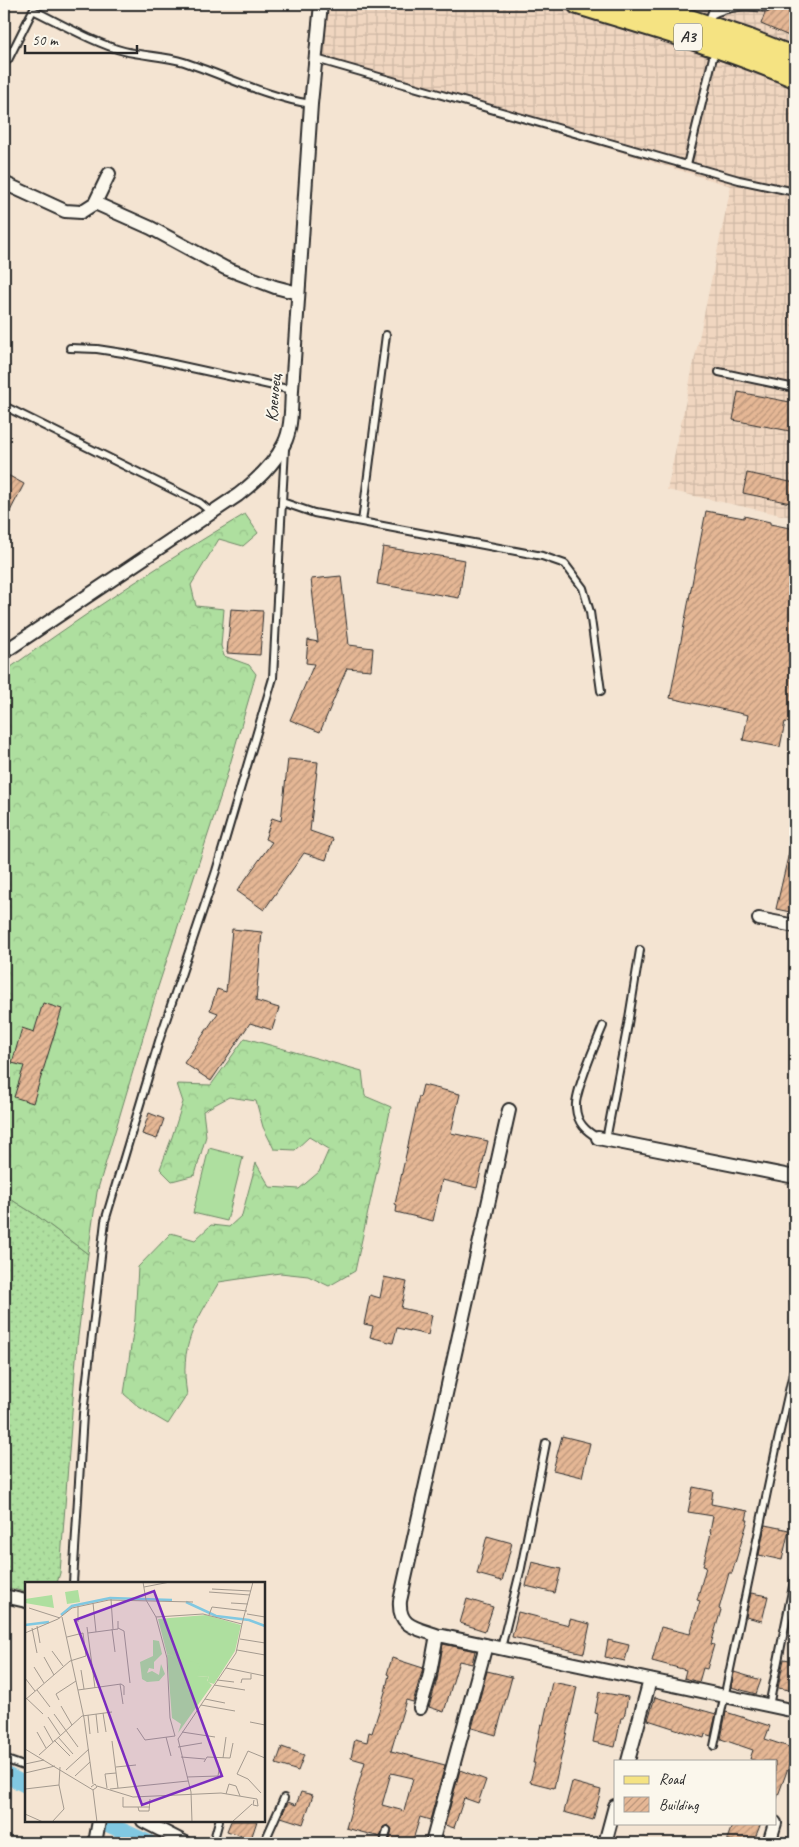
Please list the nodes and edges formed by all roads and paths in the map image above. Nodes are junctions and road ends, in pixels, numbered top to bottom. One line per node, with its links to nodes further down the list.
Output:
1 (321, 4): 9 (street, Кленоец)
2 (578, 4): 7 (main road, A3)
3 (641, 4): 6 (main road, A3)
4 (715, 4): 6 (lane)
5 (767, 8): 6 (lane)
6 (709, 20): 8 (main road, A3)
7 (715, 47): 11 (main road, A3); 13 (lane)
8 (795, 58)
9 (316, 59): 12 (street, Кленоец); 13 (lane)
10 (8, 60): 12 (lane)
11 (795, 77)
12 (311, 104): 18 (street, Кленоец)
13 (687, 165): 16 (lane)
14 (109, 174): 17 (street)
15 (4, 183): 17 (street)
16 (795, 192)
17 (94, 203): 18 (street)
18 (298, 293): 23 (street, Кленоец)
19 (386, 335): 28 (lane)
20 (70, 348): 23 (lane)
21 (719, 372): 22 (lane)
22 (795, 388)
23 (292, 390): 25 (street, Кленоец)
24 (4, 406): 27 (lane)
25 (285, 443): 26 (lane); 27 (street, Кленоец)
26 (282, 502): 28 (lane); 41 (lane)
27 (212, 513): 29 (street, Кленоец)
28 (362, 522): 30 (lane)
29 (4, 652)
30 (601, 691)
31 (760, 919): 32 (street)
32 (795, 926)
33 (640, 950): 36 (lane)
34 (603, 1026): 36 (lane)
35 (509, 1110): 44 (street)
36 (602, 1139): 37 (street)
37 (795, 1177)
38 (795, 1364): 48 (lane)
39 (546, 1443): 46 (lane)
40 (795, 1576): 49 (lane)
41 (73, 1582)
42 (4, 1596): 43 (street)
43 (25, 1601)
44 (439, 1636): 45 (street); 50 (street)
45 (486, 1645): 46 (street); 68 (street)
46 (501, 1648): 47 (street)
47 (650, 1680): 48 (street); 54 (street)
48 (724, 1695): 49 (street); 52 (lane)
49 (769, 1706): 51 (street)
50 (420, 1708)
51 (795, 1711)
52 (714, 1746)
53 (4, 1759): 55 (lane)
54 (628, 1760)
55 (25, 1768)
56 (284, 1798): 66 (lane)
57 (614, 1810): 69 (street)
58 (99, 1822): 63 (street)
59 (145, 1822): 64 (street)
60 (219, 1822): 65 (lane)
61 (775, 1824): 70 (street)
62 (387, 1830): 67 (lane)
63 (95, 1843)
64 (186, 1843)
65 (213, 1843)
66 (264, 1843)
67 (384, 1843)
68 (432, 1843)
69 (605, 1843)
70 (769, 1843)

